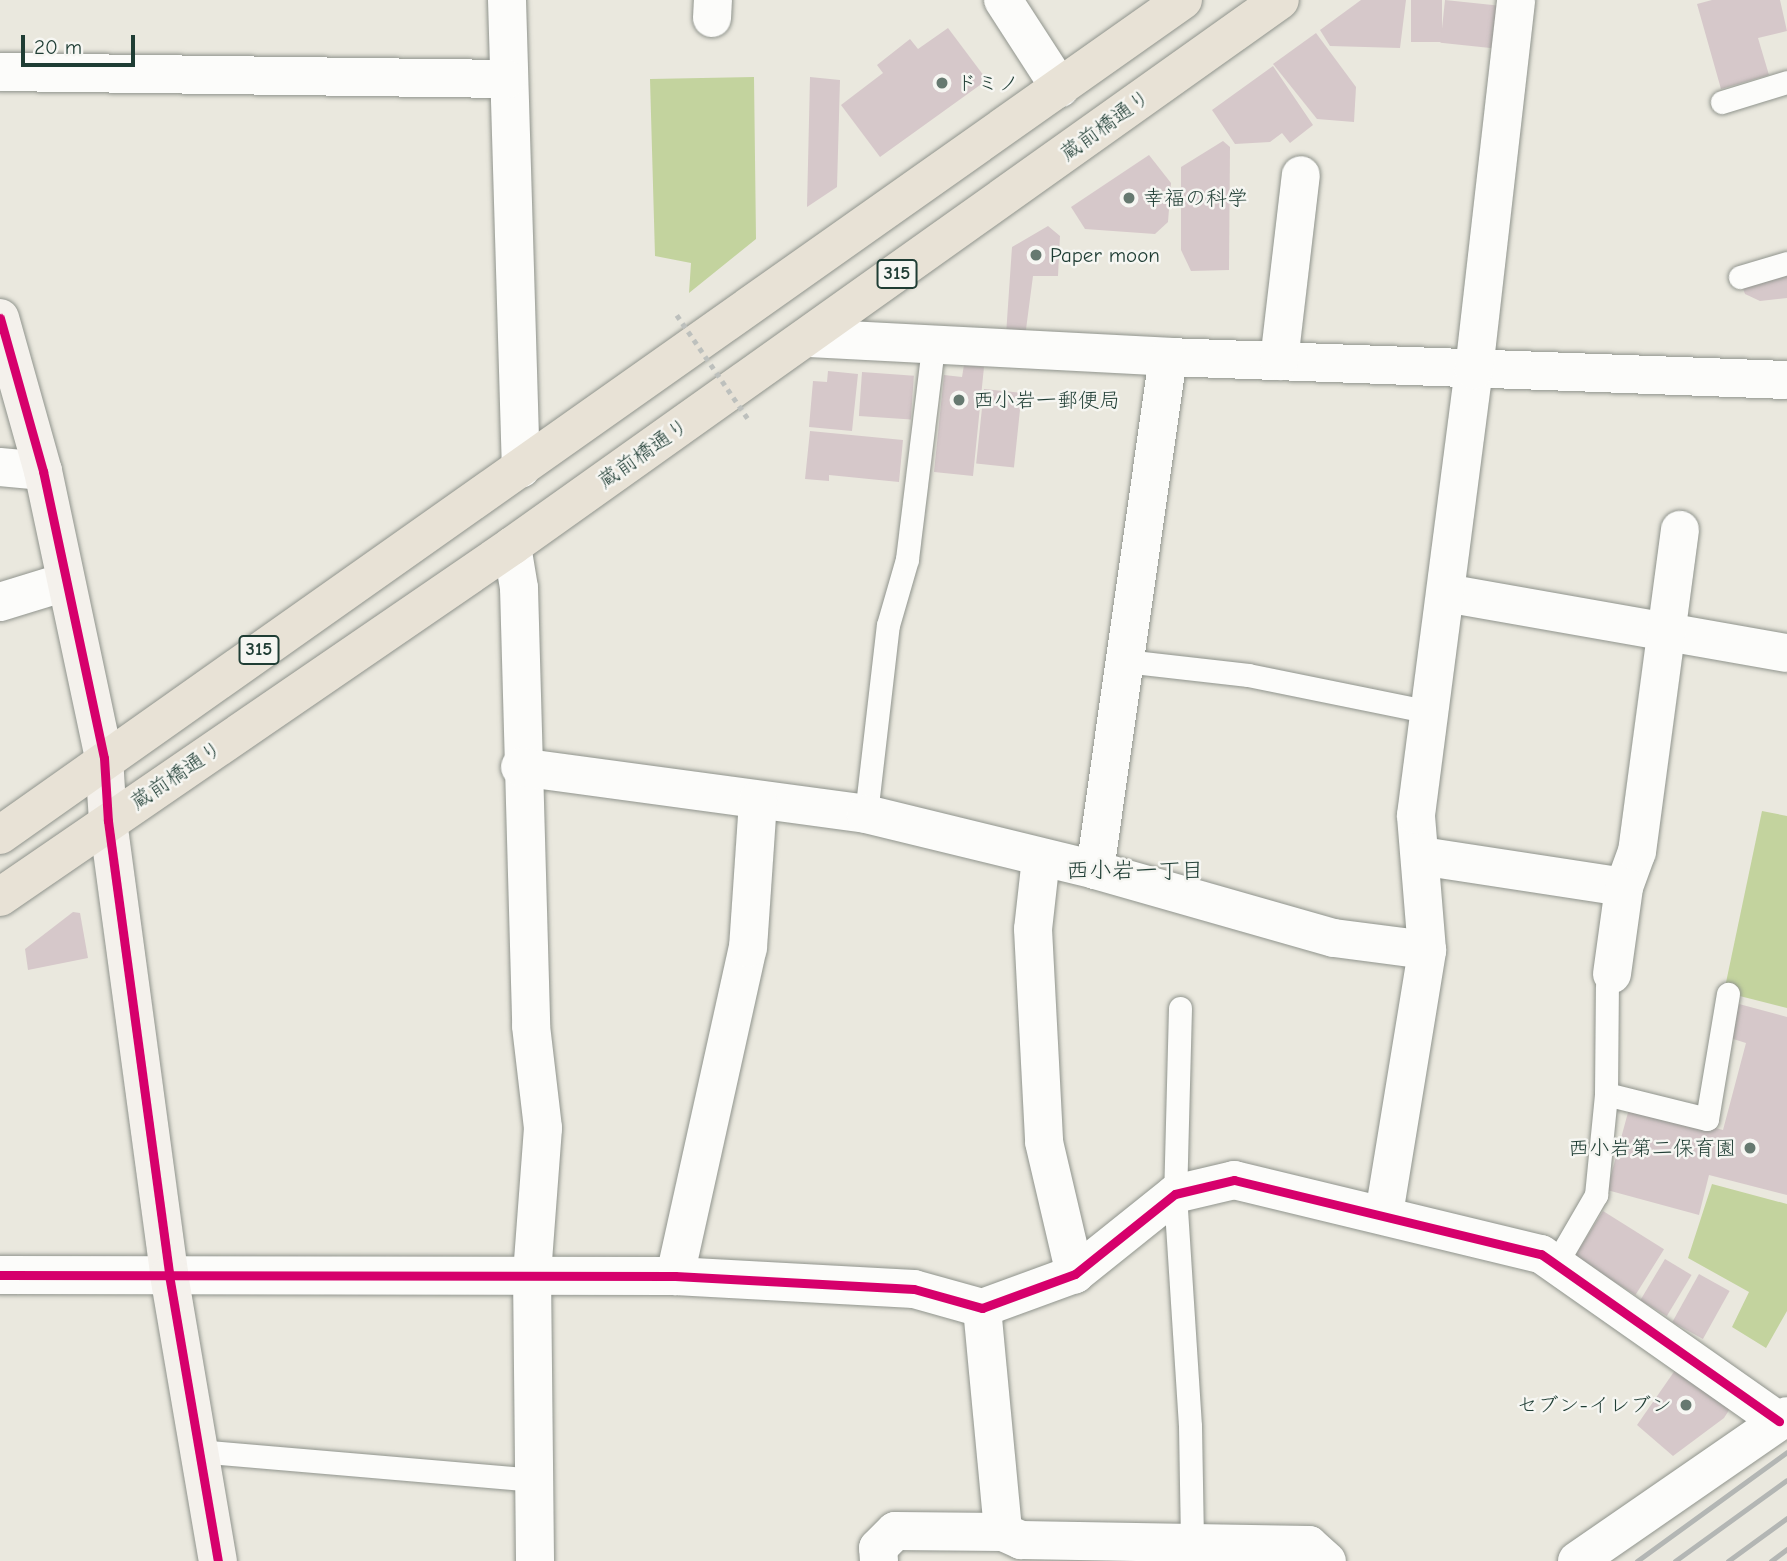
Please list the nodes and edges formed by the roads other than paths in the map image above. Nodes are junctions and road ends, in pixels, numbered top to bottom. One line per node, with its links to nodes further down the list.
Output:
1 (507, 0): 7 (street)
2 (1003, 0): 9 (street)
3 (1183, 0): 9 (main road, 315)
4 (1280, 0): 15 (main road, 蔵前橋通り / 315)
5 (1516, 0): 19 (street)
6 (0, 72): 7 (street)
7 (507, 79): 22 (street)
8 (1787, 82): 10 (lane)
9 (1060, 88): 22 (main road, 315)
10 (1721, 102)
11 (1301, 175): 18 (street)
12 (1787, 263): 13 (lane)
13 (1740, 277)
14 (0, 318): 23 (street)
15 (809, 338): 16 (street); 25 (main road, 蔵前橋通り / 315)
16 (933, 346): 17 (street); 36 (lane)
17 (1168, 357): 18 (street); 31 (street)
18 (1279, 361): 19 (street)
19 (1474, 370): 20 (street); 27 (street)
20 (1787, 380)
21 (0, 467): 23 (street)
22 (521, 469): 33 (main road, 315)
23 (43, 471): 26 (street)
24 (1681, 530): 29 (street)
25 (512, 546): 34 (street); 37 (main road, 蔵前橋通り / 315)
26 (65, 582): 28 (street); 33 (street)
27 (1446, 593): 29 (street); 32 (street)
28 (0, 602)
29 (1664, 630): 30 (street); 42 (street)
30 (1787, 653)
31 (1125, 662): 32 (lane); 41 (street)
32 (1430, 712): 39 (street)
33 (104, 758): 37 (street); 38 (main road, 315)
34 (520, 767): 35 (street); 52 (street)
35 (758, 800): 36 (street); 56 (street)
36 (866, 814): 40 (street)
37 (108, 821): 43 (main road, 蔵前橋通り / 315); 55 (street)
38 (0, 835)
39 (1421, 856): 42 (street); 44 (street)
40 (1041, 858): 41 (street); 53 (street)
41 (1095, 870): 44 (street)
42 (1624, 887): 45 (street)
43 (0, 897)
44 (1427, 950): 50 (street)
45 (1612, 974): 48 (lane)
46 (1728, 994): 48 (lane)
47 (1180, 1008): 49 (lane)
48 (1606, 1094): 51 (lane)
49 (1175, 1194): 50 (street); 53 (street); 62 (lane)
50 (1384, 1214): 51 (street)
51 (1557, 1262): 58 (street)
52 (532, 1273): 55 (street); 56 (street); 60 (street)
53 (1075, 1274): 57 (street)
54 (0, 1275): 55 (street)
55 (169, 1275): 59 (street)
56 (675, 1276): 57 (street)
57 (982, 1308): 61 (street)
58 (1783, 1419): 67 (street)
59 (197, 1451): 60 (lane); 63 (street)
60 (533, 1480): 64 (street)
61 (1003, 1532): 62 (street); 65 (street)
62 (1192, 1543): 66 (street)
63 (218, 1561)
64 (535, 1561)
65 (878, 1561)
66 (1327, 1561)
67 (1577, 1561)

